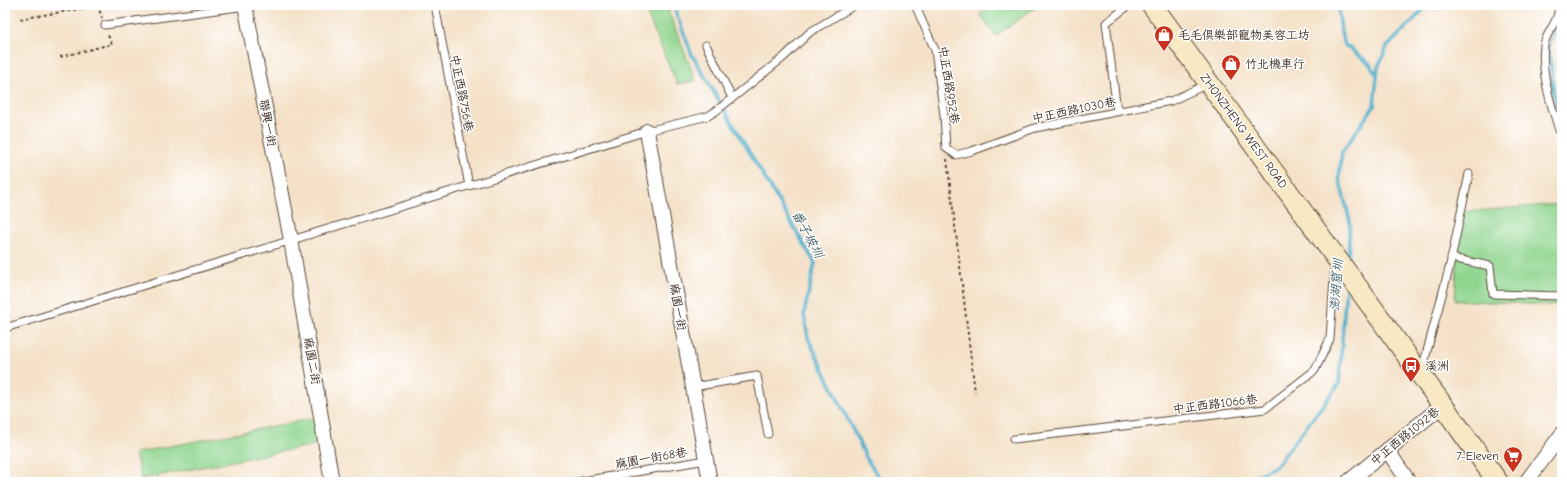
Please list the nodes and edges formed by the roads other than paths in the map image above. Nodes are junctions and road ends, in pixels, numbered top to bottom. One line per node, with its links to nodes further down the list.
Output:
1 (246, 5): 8 (lane); 18 (street, 聯興一街)
2 (435, 5): 17 (lane, 中正西路756巷)
3 (855, 5): 11 (lane)
4 (915, 5): 15 (lane, 中正西路952巷)
5 (1129, 5): 12 (lane)
6 (1152, 5): 10 (main road, ZHONZHENG WEST ROAD)
7 (1558, 5): 14 (lane)
8 (104, 25)
9 (706, 45): 11 (lane)
10 (1209, 84): 12 (lane, 中正西路1030巷); 19 (main road, ZHONZHENG WEST ROAD)
11 (732, 98): 13 (lane)
12 (1117, 112): 15 (lane, 中正西路1030巷)
13 (647, 131): 17 (lane); 24 (street, 麻園一街)
14 (1562, 139)
15 (946, 148)
16 (1469, 174): 20 (lane)
17 (469, 186): 18 (lane)
18 (291, 240): 22 (lane); 31 (street, 麻園二街)
19 (1336, 257): 23 (main road, ZHONZHENG WEST ROAD); 28 (lane, 中正西路1066巷)
20 (1451, 258): 21 (lane); 23 (lane)
21 (1562, 296)
22 (5, 328)
23 (1421, 374): 25 (main road)
24 (693, 387): 26 (lane); 30 (street, 麻園一街)
25 (1442, 405): 29 (street, 中正西路1092巷); 36 (main road)
26 (768, 434)
27 (1562, 434): 37 (street)
28 (1014, 439)
29 (1387, 450): 34 (street, 中正西路1092巷); 35 (street)
30 (706, 460): 32 (lane, 麻園一街68巷); 33 (street, 麻園一街)
31 (332, 482)
32 (577, 482)
33 (710, 482)
34 (1348, 482)
35 (1409, 482)
36 (1498, 482)
37 (1526, 482)

